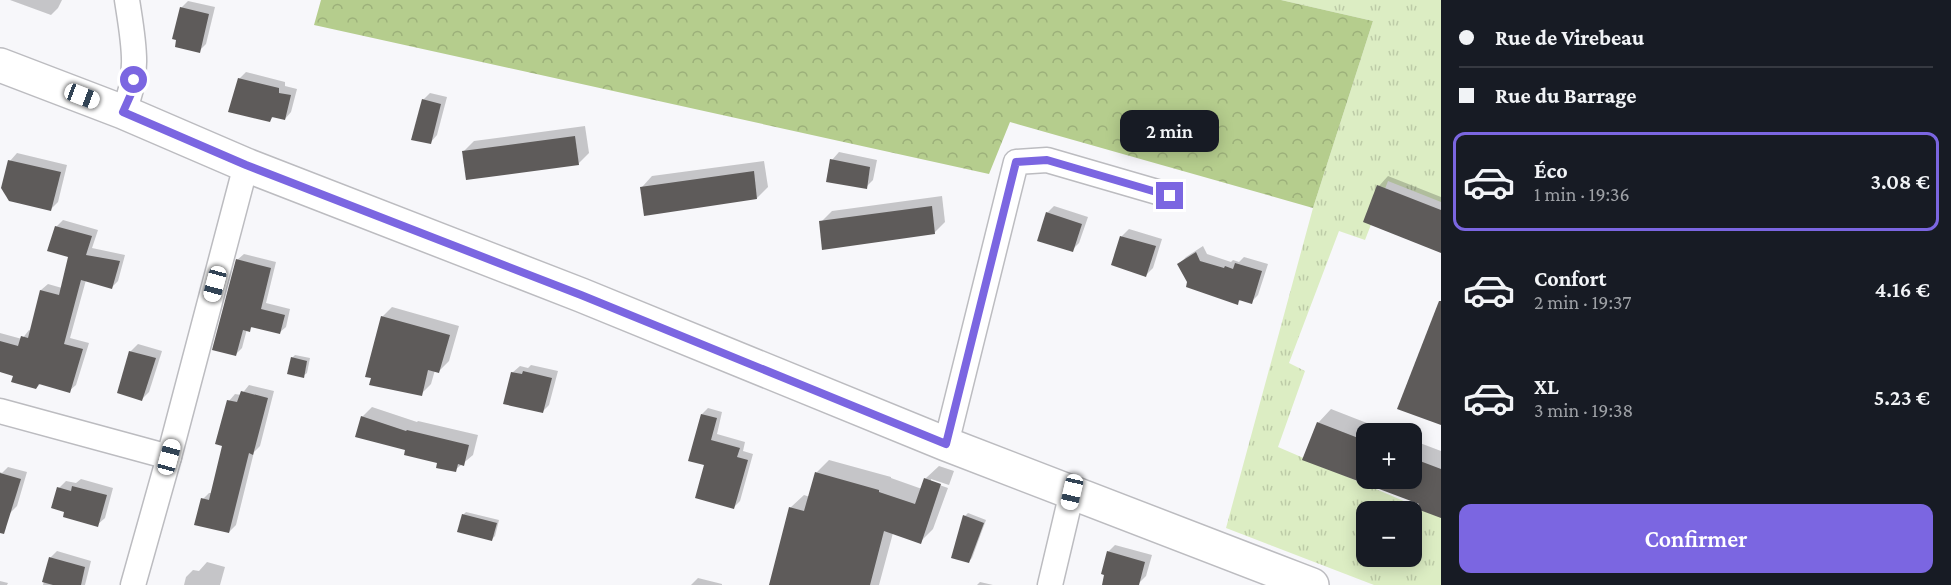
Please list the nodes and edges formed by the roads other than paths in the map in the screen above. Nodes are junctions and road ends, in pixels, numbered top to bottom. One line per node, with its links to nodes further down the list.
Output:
1 (127, 0): 3 (street)
2 (0, 65): 3 (main road)
3 (123, 112): 4 (main road)
4 (246, 165): 7 (main road); 8 (street)
5 (1170, 196): 7 (street)
6 (0, 411): 8 (street)
7 (946, 444): 9 (main road)
8 (169, 457): 10 (street)
9 (1072, 492): 11 (street); 12 (main road)
10 (134, 585)
11 (1050, 585)
12 (1312, 585)

